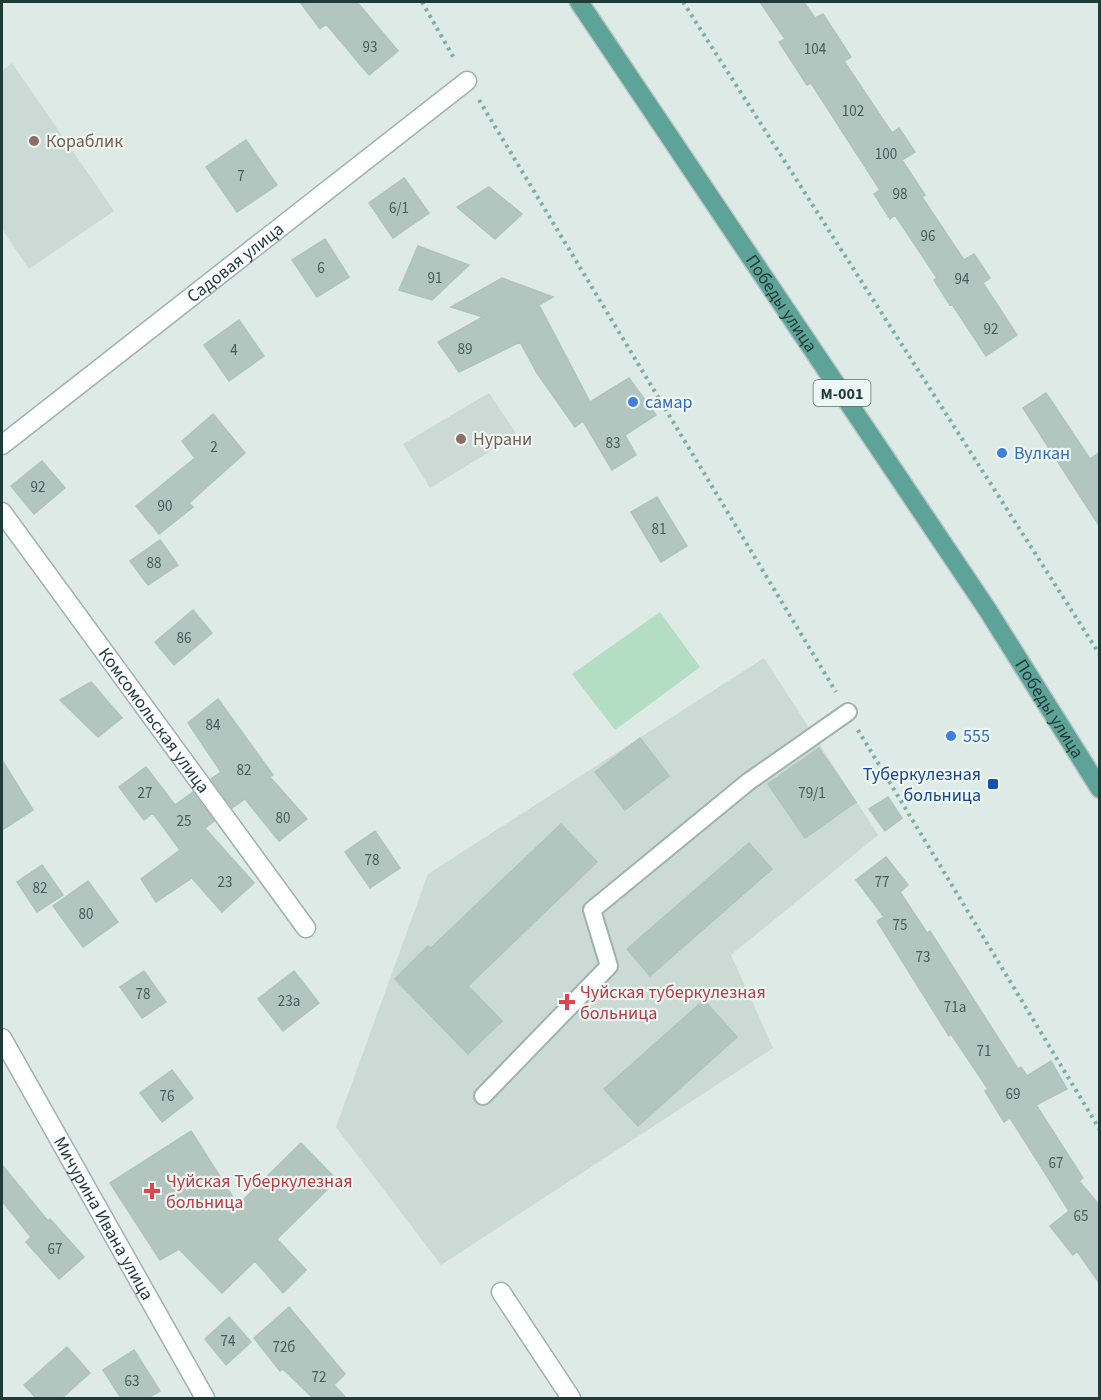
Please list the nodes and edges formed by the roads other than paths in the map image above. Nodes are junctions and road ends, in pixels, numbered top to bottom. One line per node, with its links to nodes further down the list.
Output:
1 (579, 2): 6 (main road, Победы улица / М-001)
2 (467, 81): 3 (street, Садовая улица)
3 (2, 445)
4 (2, 512): 7 (street, Комсомольская улица)
5 (848, 712): 9 (lane)
6 (1100, 789)
7 (306, 928)
8 (2, 1038): 11 (street, Мичурина Ивана улица)
9 (483, 1096)
10 (501, 1292): 12 (street)
11 (205, 1398)
12 (571, 1398)

